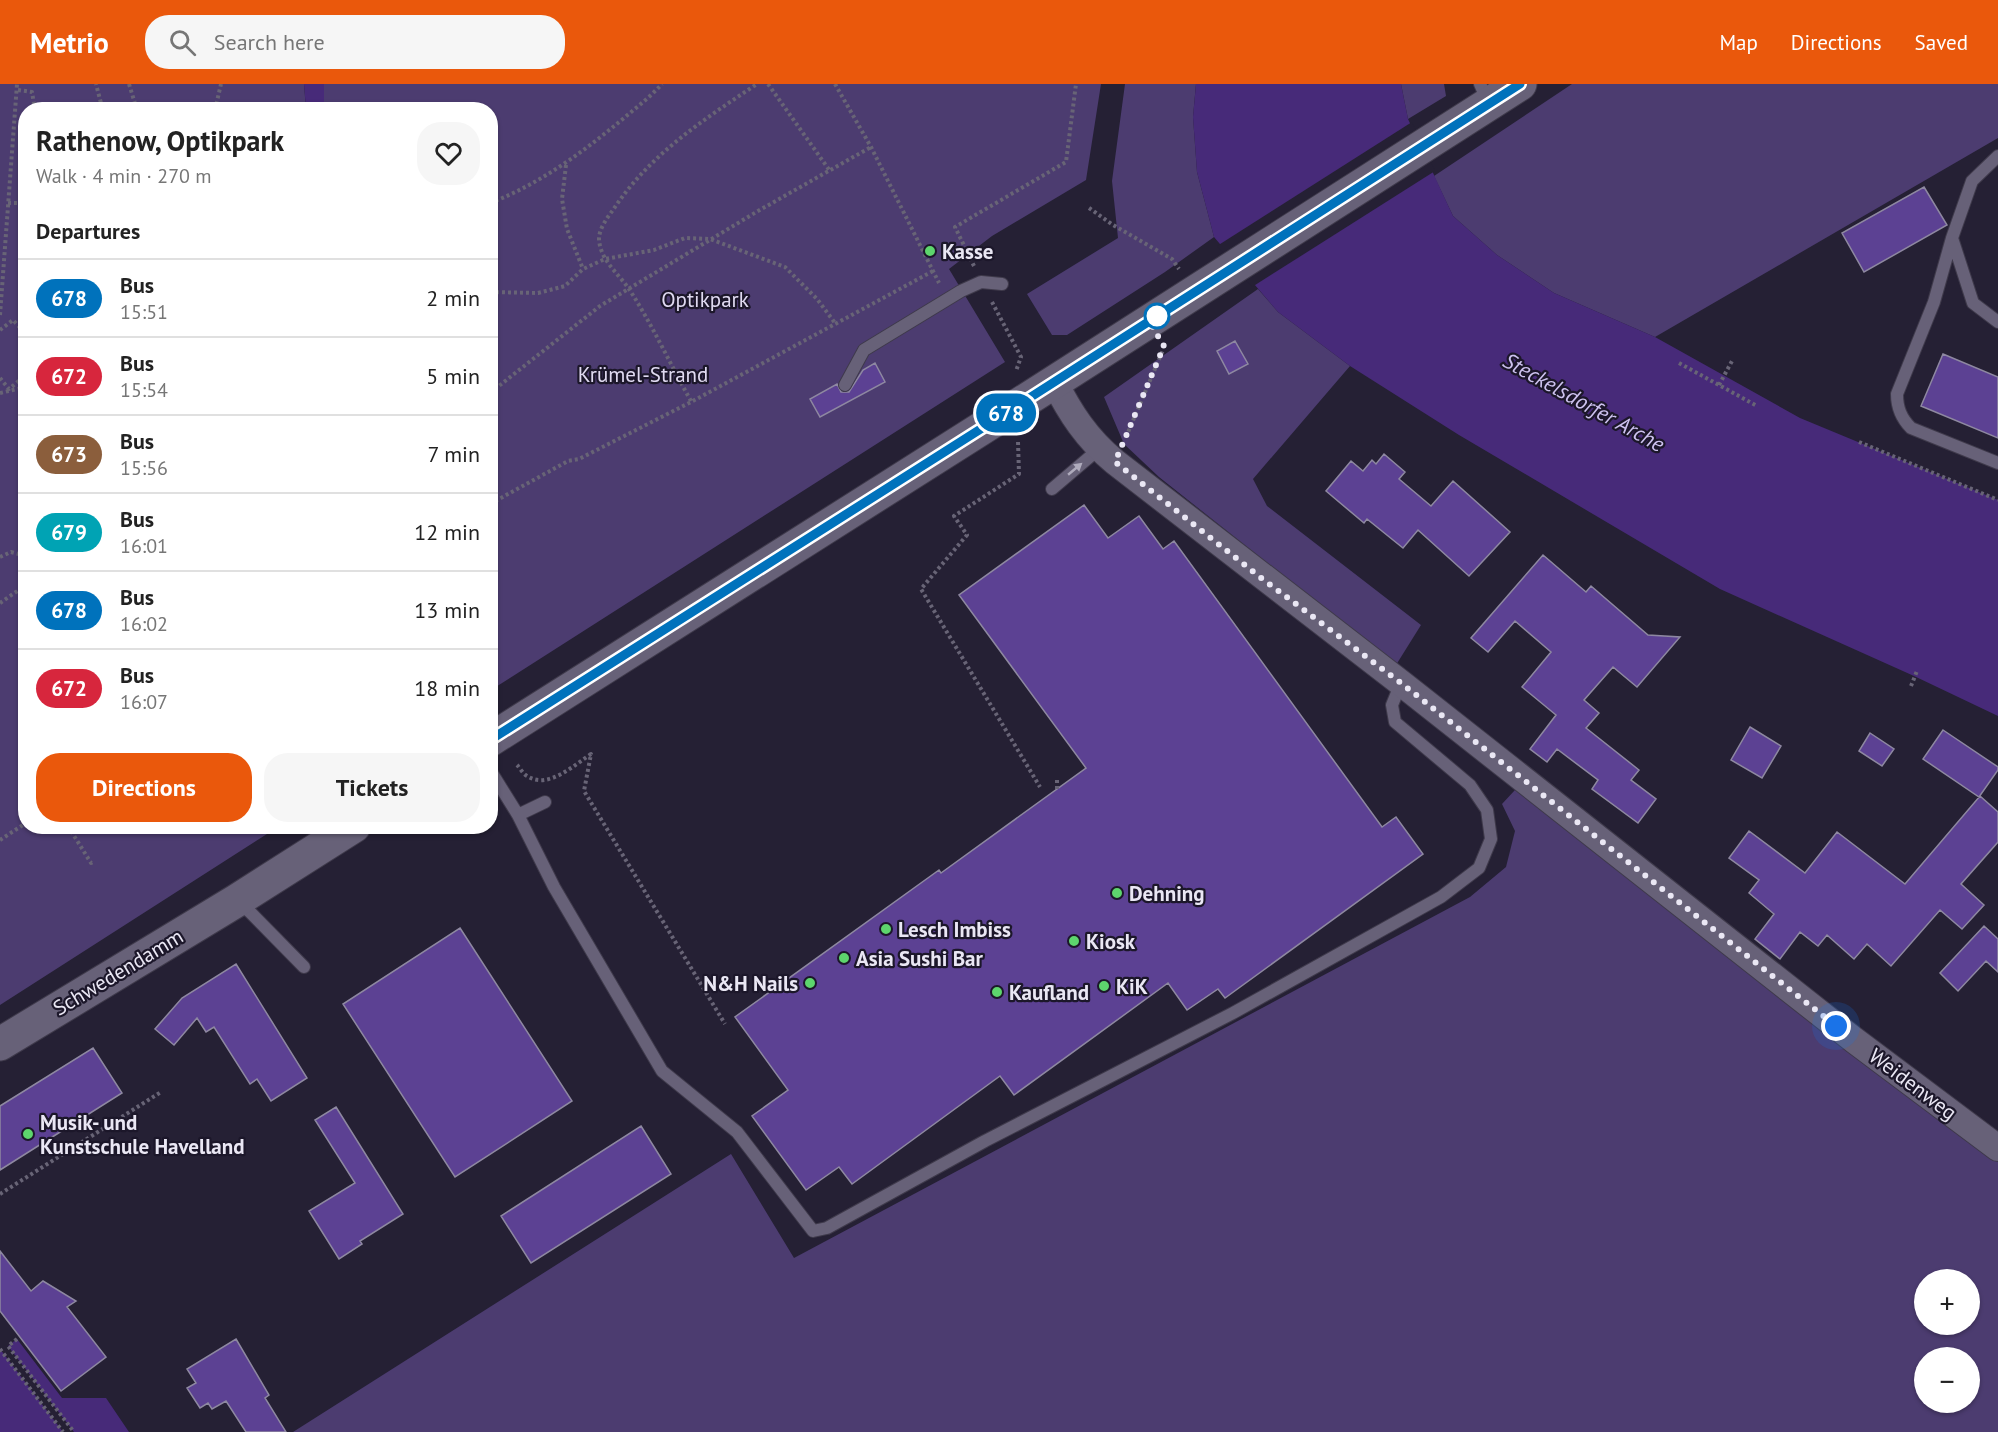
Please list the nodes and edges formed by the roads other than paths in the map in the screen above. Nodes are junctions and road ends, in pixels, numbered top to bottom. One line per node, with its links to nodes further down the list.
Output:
1 (1520, 84): 2 (main road)
2 (1485, 94): 7 (main road)
3 (1998, 156): 4 (lane)
4 (1952, 238): 6 (lane); 10 (lane)
5 (1002, 284): 8 (lane)
6 (1998, 321)
7 (1054, 381): 9 (street, Weidenweg); 13 (main road)
8 (845, 385)
9 (1107, 455): 11 (lane, one-way to 9); 12 (street, Weidenweg)
10 (1998, 463)
11 (1052, 489)
12 (1401, 683): 16 (lane); 21 (street, Weidenweg)
13 (498, 735)
14 (498, 784): 16 (lane)
15 (545, 802): 16 (lane)
16 (518, 815)
17 (341, 834): 18 (main road, Schwedendamm)
18 (236, 901): 19 (lane); 20 (main road, Schwedendamm)
19 (304, 967)
20 (0, 1044)
21 (1998, 1148)

